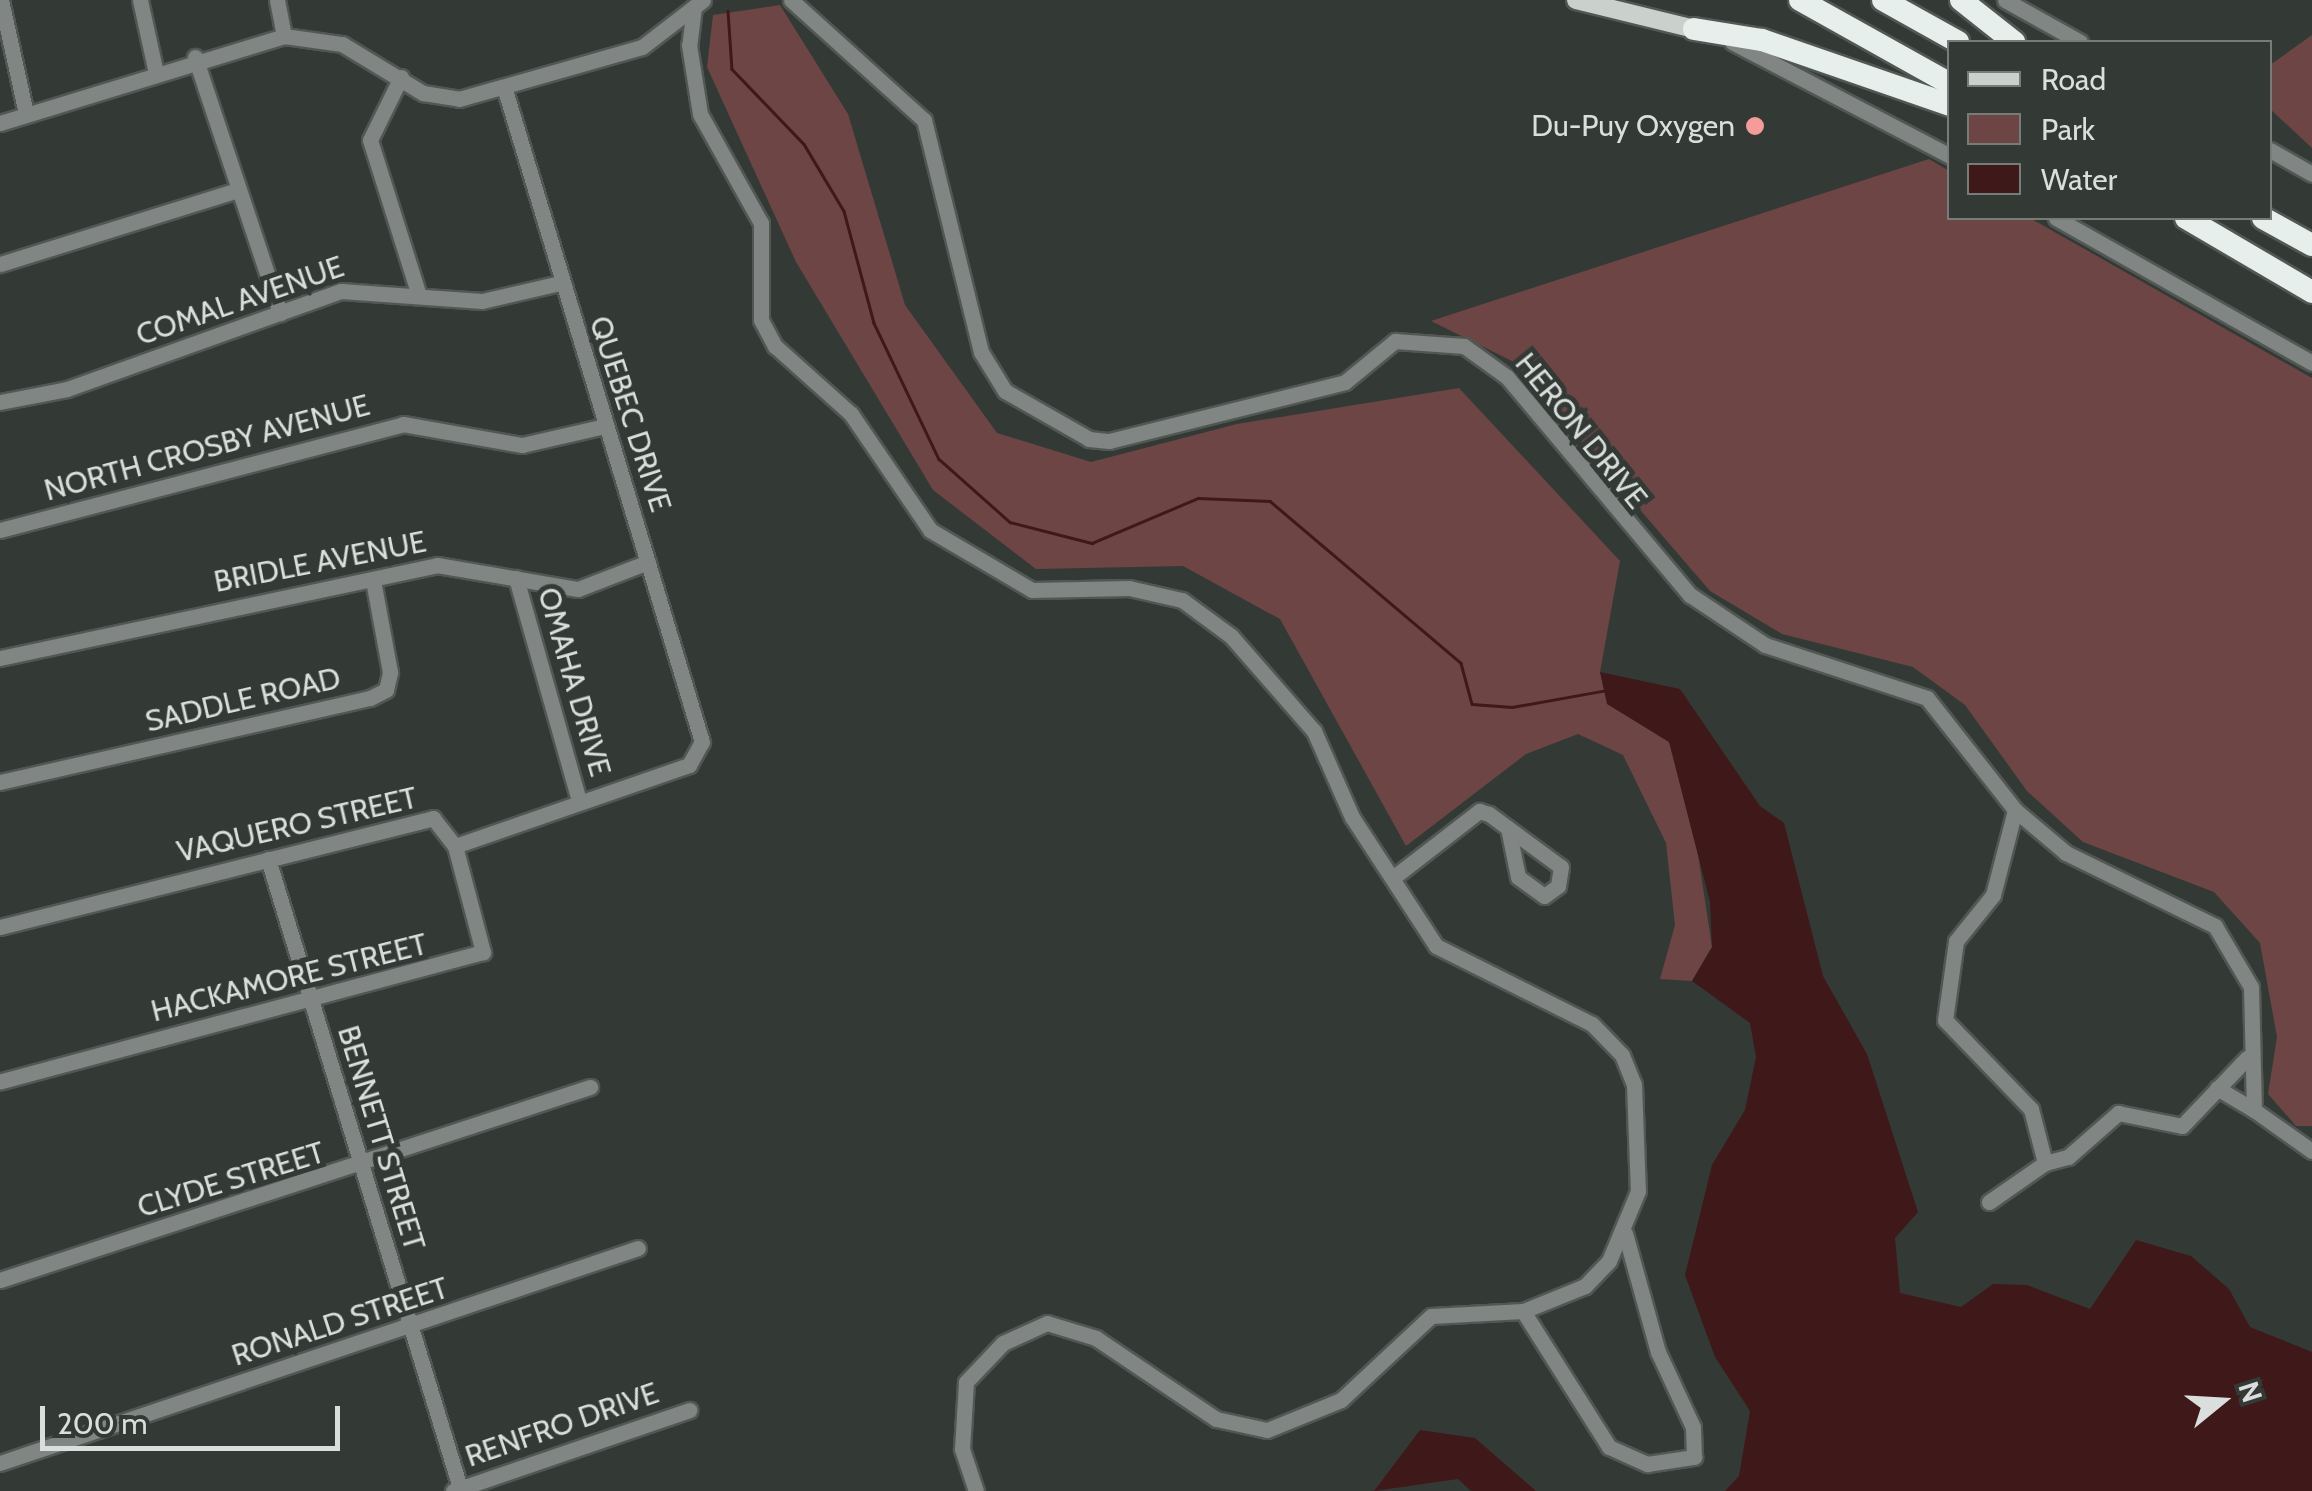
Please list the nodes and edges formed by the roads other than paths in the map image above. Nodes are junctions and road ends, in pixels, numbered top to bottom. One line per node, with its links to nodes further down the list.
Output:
1 (1, 0): 22 (street)
2 (140, 0): 17 (street)
3 (276, 0): 12 (street)
4 (791, 0): 47 (street, HERON DRIVE)
5 (1576, 0): 11 (main road)
6 (1800, 0): 19 (highway)
7 (1883, 0): 13 (highway)
8 (1961, 0): 14 (highway)
9 (2005, 0): 15 (street)
10 (699, 4): 20 (street); 51 (street)
11 (1694, 29): 21 (highway); 25 (street)
12 (284, 36): 16 (street); 18 (street)
13 (1954, 40)
14 (2011, 40)
15 (2076, 40)
16 (196, 57): 17 (street); 27 (street)
17 (154, 70): 22 (street)
18 (401, 77): 20 (street); 34 (street)
19 (1947, 82)
20 (505, 90): 33 (street, QUEBEC DRIVE)
21 (1947, 104)
22 (26, 114): 23 (street)
23 (0, 122)
24 (2272, 151): 26 (street)
25 (1947, 154)
26 (2312, 174)
27 (238, 190): 32 (street); 36 (street)
28 (2060, 220): 37 (street)
29 (2189, 220): 35 (highway)
30 (2266, 220): 31 (highway)
31 (2312, 246)
32 (0, 264)
33 (560, 283): 34 (street, COMAL AVENUE); 39 (street, QUEBEC DRIVE)
34 (418, 292): 36 (street, COMAL AVENUE)
35 (2312, 292)
36 (280, 313): 38 (street, COMAL AVENUE)
37 (2312, 362)
38 (0, 402)
39 (605, 426): 40 (street, NORTH CROSBY AVENUE); 41 (street, QUEBEC DRIVE)
40 (0, 530)
41 (648, 562): 42 (street, BRIDLE AVENUE); 46 (street, QUEBEC DRIVE)
42 (516, 578): 43 (street, BRIDLE AVENUE); 46 (street, OMAHA DRIVE)
43 (373, 580): 44 (street, BRIDLE AVENUE); 45 (street, SADDLE ROAD)
44 (0, 658)
45 (0, 782)
46 (579, 802): 49 (street)
47 (2015, 810): 54 (street, HERON DRIVE); 60 (street)
48 (1508, 828): 51 (street)
49 (455, 846): 50 (street, VAQUERO STREET); 53 (street, HACKAMORE STREET)
50 (268, 859): 52 (street, VAQUERO STREET); 53 (street, BENNETT STREET)
51 (1394, 877): 63 (street)
52 (0, 927)
53 (310, 1004): 55 (street, HACKAMORE STREET); 61 (street, BENNETT STREET)
54 (2247, 1058): 57 (street); 58 (street, HERON DRIVE)
55 (0, 1081)
56 (590, 1087): 61 (street, CLYDE STREET)
57 (2217, 1088): 58 (street); 60 (street)
58 (2254, 1110): 59 (street)
59 (2312, 1151)
60 (2045, 1163): 62 (street)
61 (362, 1168): 65 (street, CLYDE STREET); 67 (street, BENNETT STREET)
62 (1989, 1202)
63 (1624, 1233): 66 (street); 66 (street)
64 (638, 1248): 67 (street, RONALD STREET)
65 (0, 1280)
66 (1522, 1311): 71 (street)
67 (411, 1328): 69 (street, RONALD STREET); 70 (street, BENNETT STREET)
68 (689, 1410): 70 (street, RENFRO DRIVE)
69 (0, 1463)
70 (458, 1490)
71 (976, 1491)

